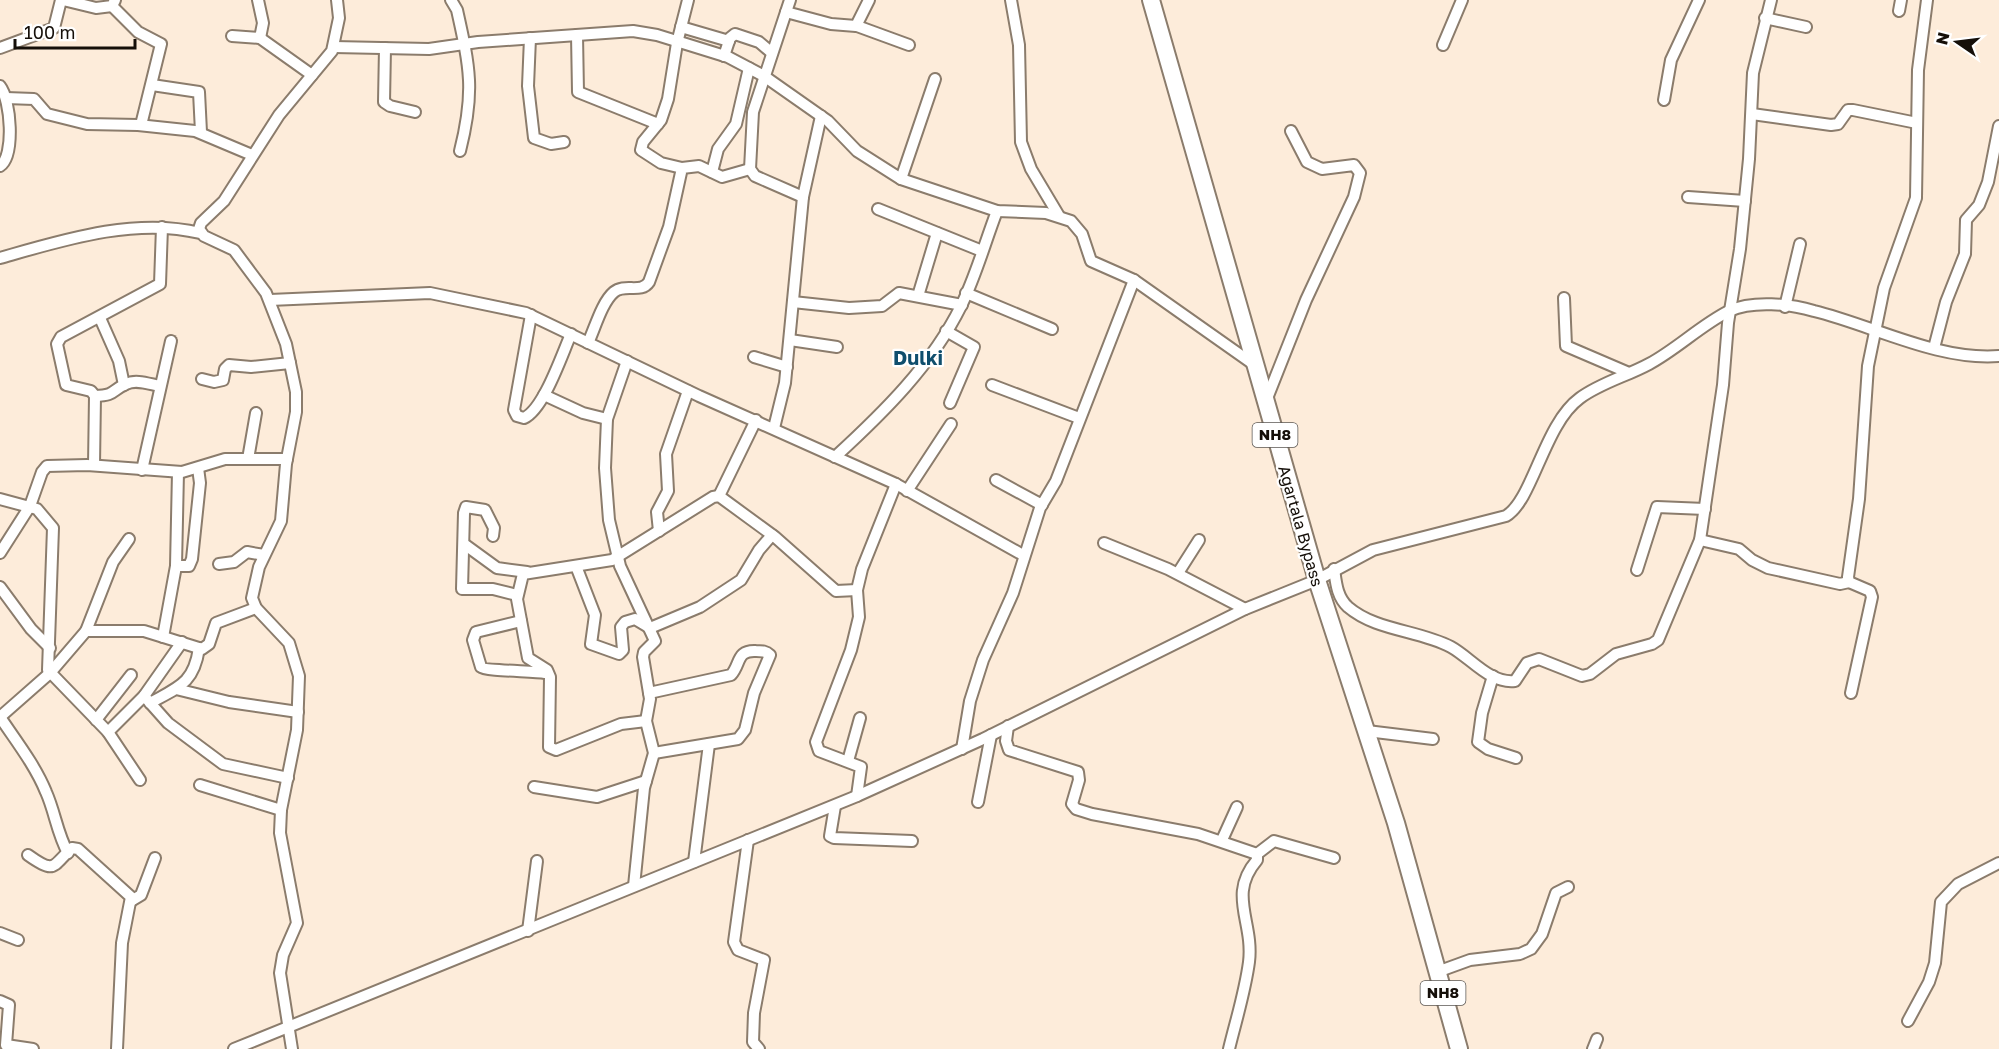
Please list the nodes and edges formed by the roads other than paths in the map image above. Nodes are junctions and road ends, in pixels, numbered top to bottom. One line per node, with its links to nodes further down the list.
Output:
1 (62, 0): 13 (street); 29 (street)
2 (258, 0): 21 (street)
3 (337, 0): 28 (street)
4 (451, 0): 25 (street)
5 (688, 0): 17 (street)
6 (869, 0): 16 (street)
7 (1011, 0): 63 (street)
8 (1151, 0): 94 (highway, Agartala Bypass / NH8)
9 (1462, 0): 27 (street)
10 (1699, 0): 40 (street)
11 (1771, 0): 15 (street)
12 (1927, 0): 45 (street)
13 (114, 3): 37 (street)
14 (786, 4): 16 (street); 31 (street)
15 (1765, 18): 18 (street); 42 (street)
16 (857, 26): 26 (street)
17 (681, 27): 23 (street); 24 (street)
18 (1806, 27)
19 (576, 35): 22 (street); 24 (street); 44 (street)
20 (232, 36): 21 (street)
21 (260, 38): 34 (street)
22 (530, 38): 25 (street); 50 (street)
23 (729, 41): 31 (street); 32 (street)
24 (677, 43): 32 (street); 44 (street)
25 (465, 44): 30 (street); 51 (street)
26 (909, 45)
27 (1443, 45)
28 (334, 47): 30 (street); 34 (street)
29 (0, 48)
30 (385, 48): 41 (street)
31 (772, 53): 35 (street)
32 (724, 56): 33 (street)
33 (749, 68): 35 (street); 56 (street)
34 (312, 75): 52 (street)
35 (764, 76): 43 (street); 55 (street)
36 (935, 79): 57 (street)
37 (152, 85): 46 (street); 49 (street)
38 (0, 86): 39 (street)
39 (6, 98): 46 (street); 53 (street)
40 (1665, 100)
41 (415, 112)
42 (1752, 114): 45 (street); 60 (street)
43 (821, 116): 57 (street); 58 (street)
44 (658, 123): 54 (street)
45 (1917, 123): 83 (street)
46 (141, 125): 49 (street)
47 (1999, 126): 89 (street)
48 (1291, 130): 104 (street)
49 (201, 132): 52 (street)
50 (564, 142)
51 (460, 151)
52 (252, 154): 66 (street)
53 (0, 166)
54 (682, 168): 56 (street); 87 (street)
55 (750, 169): 56 (street); 58 (street)
56 (712, 172)
57 (901, 179): 62 (street)
58 (803, 197): 75 (street)
59 (1688, 197): 60 (street)
60 (1745, 201): 78 (street)
61 (878, 209): 65 (street)
62 (997, 211): 63 (street); 68 (street)
63 (1059, 216): 70 (street)
64 (162, 226): 66 (street); 69 (street); 80 (street)
65 (937, 232): 68 (street); 72 (street)
66 (200, 233): 74 (street)
67 (1800, 244): 77 (street)
68 (982, 251): 71 (street)
69 (0, 258)
70 (1134, 280): 94 (street); 107 (street)
71 (966, 293): 76 (street); 81 (street)
72 (918, 296): 75 (street); 76 (street)
73 (1564, 298): 96 (street)
74 (270, 300): 79 (street); 93 (street)
75 (793, 302): 85 (street)
76 (962, 305): 82 (street)
77 (1785, 307): 78 (street); 83 (street)
78 (1730, 311): 96 (street); 126 (street)
79 (531, 315): 84 (street); 102 (street)
80 (100, 318): 98 (street); 103 (street)
81 (1052, 329)
82 (946, 331): 105 (street); 112 (street)
83 (1875, 332): 89 (street); 147 (street)
84 (571, 334): 87 (street); 102 (street)
85 (790, 340): 88 (street); 95 (street)
86 (171, 341): 100 (street)
87 (588, 342): 92 (street)
88 (837, 347)
89 (1934, 348): 90 (street)
90 (1999, 356)
91 (754, 357): 95 (street)
92 (627, 361): 101 (street); 108 (street)
93 (290, 363): 97 (street); 114 (street)
94 (1256, 366): 104 (highway, Agartala Bypass / NH8)
95 (787, 367): 111 (street)
96 (1629, 373): 142 (street)
97 (202, 380)
98 (124, 385): 100 (street); 103 (street)
99 (992, 385): 107 (street)
100 (159, 386): 117 (street)
101 (688, 391): 109 (street); 127 (street)
102 (544, 395): 108 (street)
103 (95, 396): 115 (street)
104 (1266, 402): 146 (highway, Agartala Bypass / NH8)
105 (950, 403)
106 (256, 413): 113 (street)
107 (1079, 418): 124 (street)
108 (607, 419): 138 (street)
109 (756, 420): 111 (street); 122 (street)
110 (951, 424): 121 (street)
111 (774, 428): 112 (street)
112 (835, 458): 120 (street)
113 (248, 459): 114 (street); 116 (street)
114 (287, 459): 136 (street)
115 (94, 465): 117 (street); 125 (street)
116 (198, 468): 118 (street); 140 (street)
117 (142, 470): 118 (street)
118 (178, 472): 140 (street)
119 (996, 480): 124 (street)
120 (896, 484): 121 (street); 149 (street)
121 (907, 490): 137 (street)
122 (719, 496): 127 (street); 128 (street)
123 (0, 499): 125 (street)
124 (1042, 505): 137 (street)
125 (30, 506): 135 (street); 158 (street)
126 (1705, 509): 132 (street); 143 (street)
127 (659, 531): 138 (street)
128 (772, 535): 149 (street); 154 (street)
129 (493, 536): 134 (street)
130 (129, 539): 155 (street)
131 (1199, 540): 145 (street)
132 (1700, 540): 147 (street); 163 (street)
133 (1104, 543): 145 (street)
134 (464, 544): 144 (street); 150 (street)
135 (0, 554)
136 (264, 555): 139 (street); 151 (street)
137 (1023, 555): 179 (street)
138 (617, 558): 141 (street); 154 (street)
139 (219, 564)
140 (176, 566): 156 (street)
141 (576, 566): 144 (street); 154 (street)
142 (1334, 569): 146 (street); 163 (street)
143 (1637, 570)
144 (527, 572): 150 (street)
145 (1178, 573): 152 (street)
146 (1317, 580): 152 (street); 174 (highway, Agartala Bypass / NH8)
147 (1849, 582): 166 (street)
148 (0, 587): 158 (street)
149 (857, 590): 182 (street)
150 (517, 595): 153 (street)
151 (256, 608): 159 (street); 168 (street)
152 (1245, 609): 173 (street)
153 (521, 621): 161 (street); 161 (street)
154 (650, 628): 165 (street)
155 (86, 631): 156 (street); 160 (street)
156 (164, 637): 157 (street)
157 (182, 642): 159 (street); 167 (street)
158 (50, 648): 160 (street)
159 (199, 648): 164 (street)
160 (50, 673): 169 (street); 171 (street)
161 (548, 673): 172 (street)
162 (130, 675): 171 (street)
163 (1493, 676): 181 (street)
164 (176, 689): 167 (street); 168 (street)
165 (649, 693): 172 (street); 178 (street)
166 (1851, 693)
167 (147, 700): 175 (street); 183 (street)
168 (298, 712): 183 (street)
169 (0, 717): 196 (street)
170 (860, 718): 182 (street)
171 (96, 720): 175 (street)
172 (646, 721): 180 (street)
173 (1008, 726): 176 (street); 194 (street)
174 (1367, 731): 177 (street); 210 (highway, Agartala Bypass / NH8)
175 (108, 732): 184 (street)
176 (991, 735): 179 (street); 189 (street)
177 (1433, 739)
178 (709, 744): 180 (street); 202 (street)
179 (962, 749): 188 (street)
180 (654, 753): 185 (street)
181 (1516, 758)
182 (848, 761): 188 (street)
183 (288, 778): 192 (street)
184 (140, 780)
185 (646, 781): 187 (street); 204 (street)
186 (200, 785): 192 (street)
187 (534, 787)
188 (856, 796): 190 (street)
189 (978, 802)
190 (835, 806): 193 (street); 195 (street)
191 (1237, 807): 194 (street)
192 (281, 810): 213 (street)
193 (748, 840): 202 (street); 218 (street)
194 (1222, 840): 197 (street)
195 (912, 841)
196 (68, 853): 198 (street); 206 (street)
197 (1257, 854): 200 (street); 219 (street)
198 (28, 855)
199 (155, 858): 206 (street)
200 (1334, 858)
201 (537, 861): 207 (street)
202 (694, 862): 204 (street)
203 (1999, 862): 212 (street)
204 (634, 886): 207 (street)
205 (1568, 887): 210 (street)
206 (131, 901): 215 (street)
207 (528, 930): 213 (street)
208 (0, 933): 209 (street)
209 (18, 940)
210 (1437, 972): 220 (highway, Agartala Bypass / NH8)
211 (0, 1001): 214 (street)
212 (1908, 1021)
213 (287, 1026): 216 (street); 217 (street)
214 (33, 1049)
215 (117, 1049)
216 (234, 1049)
217 (292, 1049)
218 (759, 1049)
219 (1229, 1049)
220 (1458, 1049)

